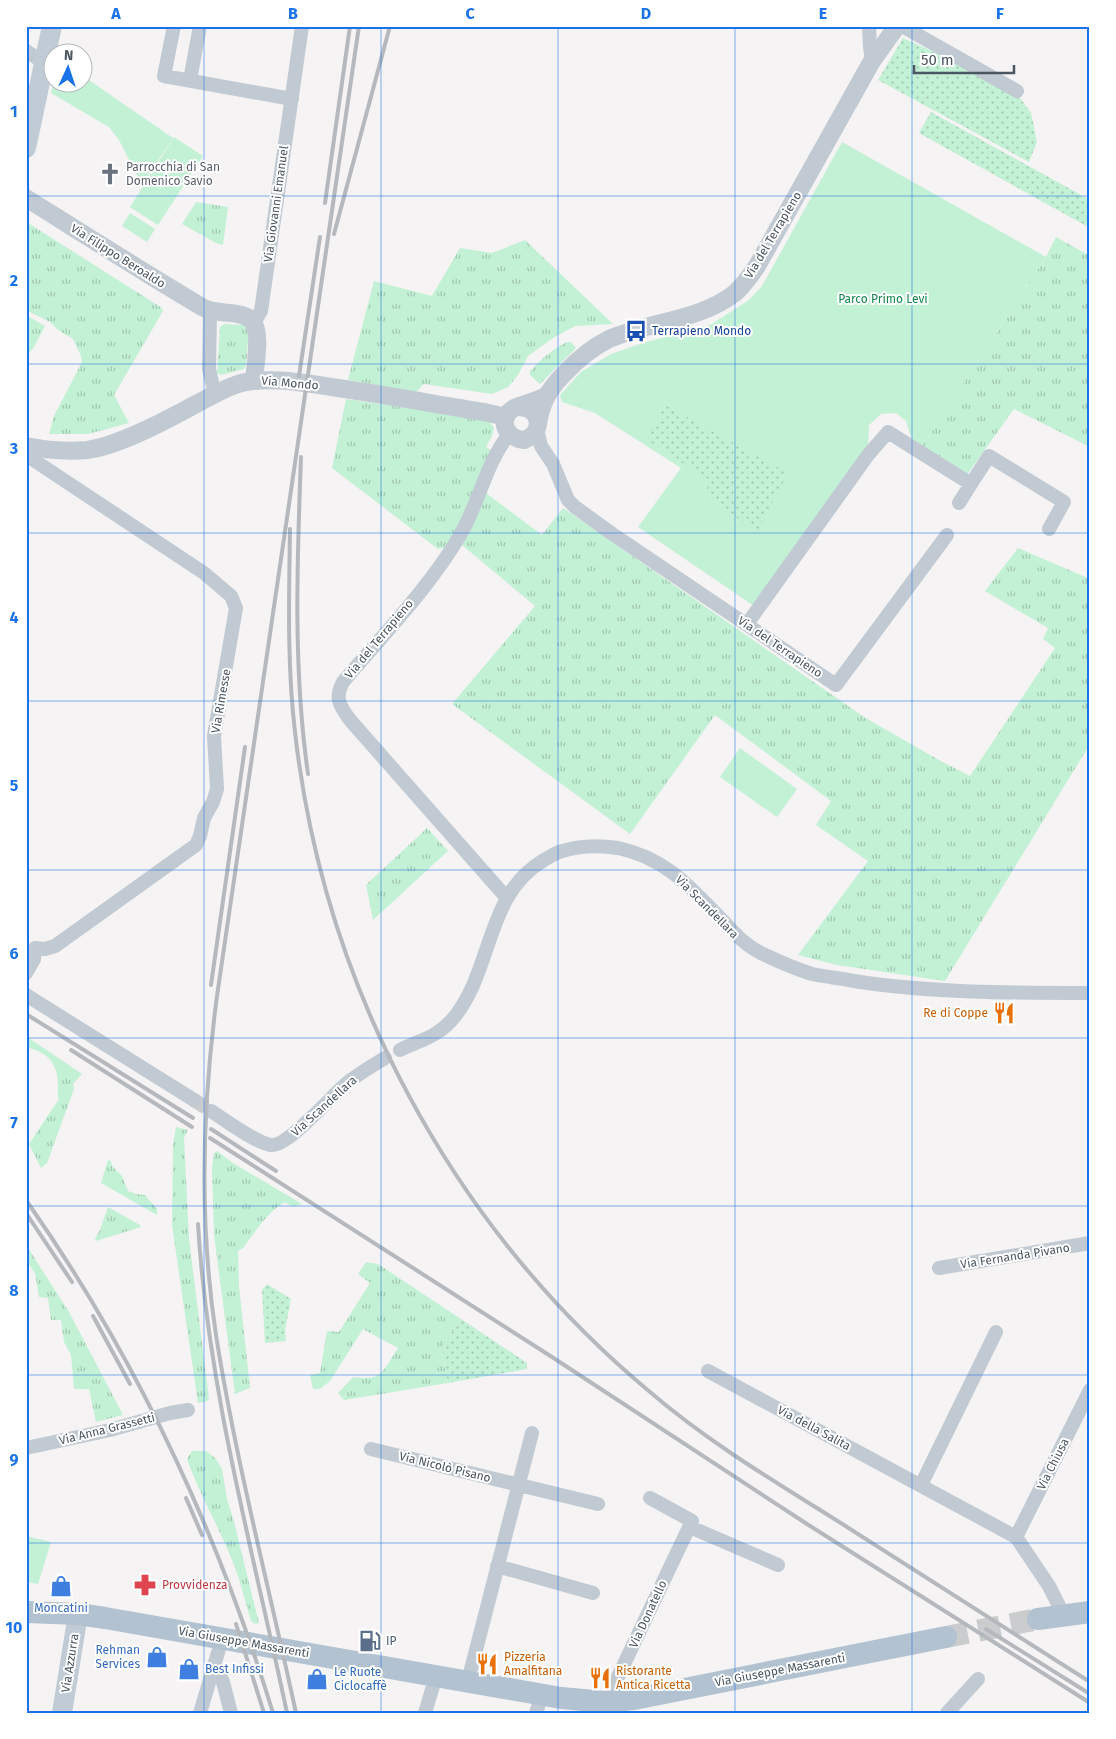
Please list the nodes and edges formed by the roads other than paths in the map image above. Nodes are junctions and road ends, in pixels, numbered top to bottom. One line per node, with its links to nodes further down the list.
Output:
1 (52, 26): 8 (main road)
2 (174, 26): 13 (street)
3 (200, 26): 13 (street)
4 (302, 26): 15 (street, Via Giovanni Emanuel)
5 (869, 26): 11 (street)
6 (897, 26): 11 (street, Via del Terrapieno)
7 (902, 26): 14 (street)
8 (49, 42)
9 (26, 51): 10 (street)
10 (42, 61)
11 (872, 61): 23 (street, Via del Terrapieno)
12 (42, 74): 16 (main road)
13 (190, 80): 15 (street)
14 (1017, 91)
15 (292, 99): 20 (street, Via Giovanni Emanuel)
16 (31, 115): 17 (main road)
17 (26, 148)
18 (26, 198): 19 (street, Via Filippo Beroaldo)
19 (210, 312): 20 (street, Via Filippo Beroaldo); 22 (street)
20 (254, 323): 21 (street, Via Giovanni Emanuel)
21 (254, 380): 22 (street, Via Mondo); 24 (street, Via Mondo)
22 (215, 394): 26 (street, Via Mondo)
23 (546, 396): 24 (street, Via del Terrapieno); 25 (street, Via del Terrapieno)
24 (513, 412): 25 (street); 25 (street)
25 (527, 432): 32 (street, Via del Terrapieno); 33 (street, Via del Terrapieno)
26 (26, 446)
27 (26, 455): 34 (street, Via Rimesse)
28 (971, 484): 29 (street); 30 (street); 32 (street)
29 (959, 503)
30 (1050, 528)
31 (947, 534): 32 (street, Via del Terrapieno)
32 (747, 624)
33 (506, 898): 36 (street, Via Scandellara); 38 (street, Via Scandellara)
34 (30, 944): 35 (street)
35 (26, 973)
36 (1090, 993)
37 (26, 994): 40 (street)
38 (400, 1050)
39 (384, 1058): 41 (street, Via Scandellara)
40 (194, 1100)
41 (212, 1111)
42 (1090, 1244): 43 (street, Via Fernanda Pivano)
43 (939, 1268)
44 (996, 1332): 52 (street)
45 (708, 1371): 52 (street, Via della Salita)
46 (1090, 1390): 56 (street, Via Chiusa)
47 (188, 1410): 49 (street, Via Anna Grassetti)
48 (532, 1434): 51 (street)
49 (26, 1448)
50 (371, 1449): 51 (street, Via Nicolò Pisano)
51 (518, 1485): 54 (street, Via Nicolò Pisano); 58 (street)
52 (920, 1485): 56 (street, Via della Salita)
53 (650, 1498): 55 (street)
54 (598, 1504)
55 (690, 1526): 57 (street); 74 (street, Via Donatello)
56 (1016, 1537): 65 (street, Via della Salita)
57 (778, 1565)
58 (497, 1566): 59 (street); 72 (street)
59 (593, 1593)
60 (26, 1602): 62 (main road, Via Giuseppe Massarenti)
61 (26, 1612): 62 (main road, Via Giuseppe Massarenti)
62 (51, 1612): 64 (main road, Via Giuseppe Massarenti)
63 (1090, 1612): 65 (main road)
64 (78, 1614): 68 (main road, Via Giuseppe Massarenti); 75 (main road, Via Azzurra)
65 (1063, 1614): 66 (main road)
66 (1038, 1619)
67 (946, 1637): 74 (main road, Via Giuseppe Massarenti)
68 (222, 1639): 69 (street); 70 (main road, Via Giuseppe Massarenti)
69 (214, 1664): 76 (street); 77 (street)
70 (436, 1676): 72 (main road, Via Giuseppe Massarenti); 78 (street)
71 (978, 1679): 79 (street)
72 (468, 1681): 73 (main road, Via Giuseppe Massarenti)
73 (539, 1704): 74 (main road, Via Giuseppe Massarenti)
74 (607, 1707)
75 (62, 1713)
76 (200, 1713)
77 (231, 1713)
78 (425, 1713)
79 (947, 1713)

